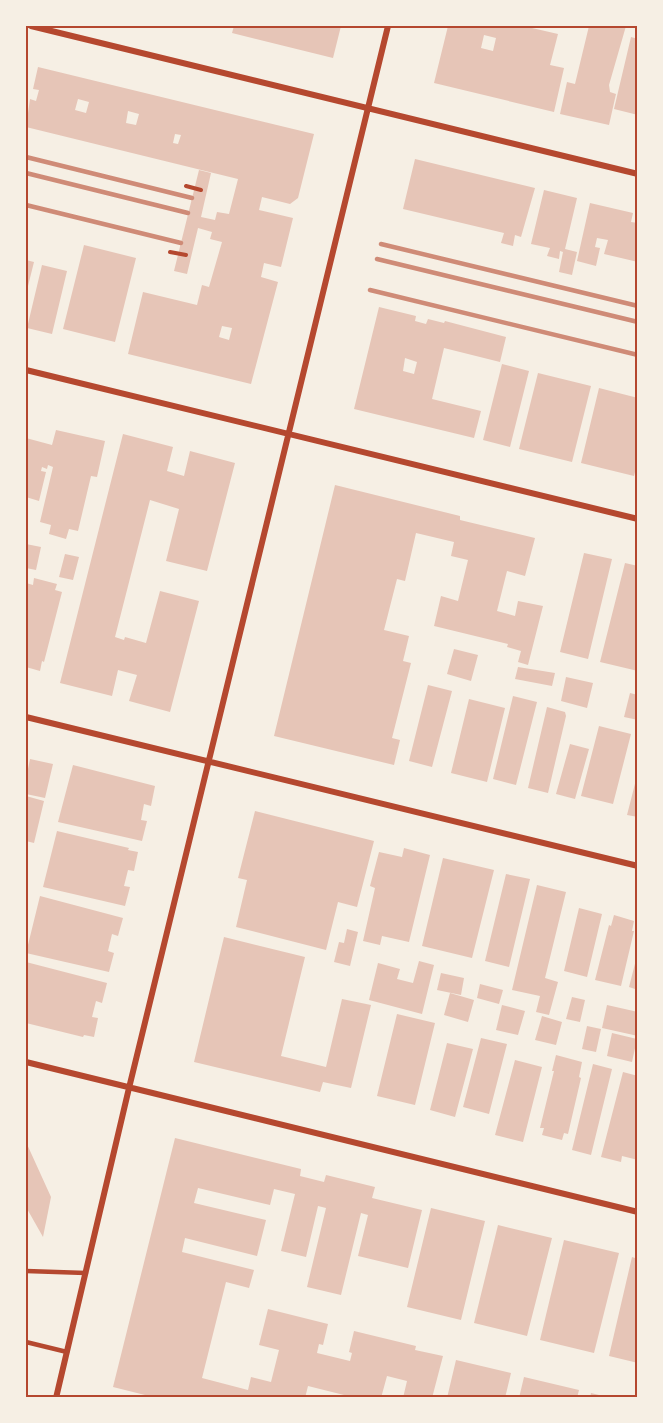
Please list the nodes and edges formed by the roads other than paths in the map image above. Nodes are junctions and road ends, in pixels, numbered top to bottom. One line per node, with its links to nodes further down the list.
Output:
1 (31, 26): 3 (street)
2 (388, 26): 3 (street)
3 (368, 107): 4 (street); 6 (street)
4 (638, 174)
5 (26, 370): 6 (street)
6 (289, 434): 7 (street); 9 (street)
7 (638, 519)
8 (26, 717): 9 (street)
9 (210, 761): 10 (street); 12 (street)
10 (638, 866)
11 (26, 1062): 12 (street)
12 (129, 1088): 13 (street); 15 (street)
13 (638, 1212)
14 (26, 1271): 15 (lane)
15 (86, 1273): 17 (street)
16 (26, 1342): 17 (lane)
17 (67, 1352): 18 (street)
18 (56, 1398)

